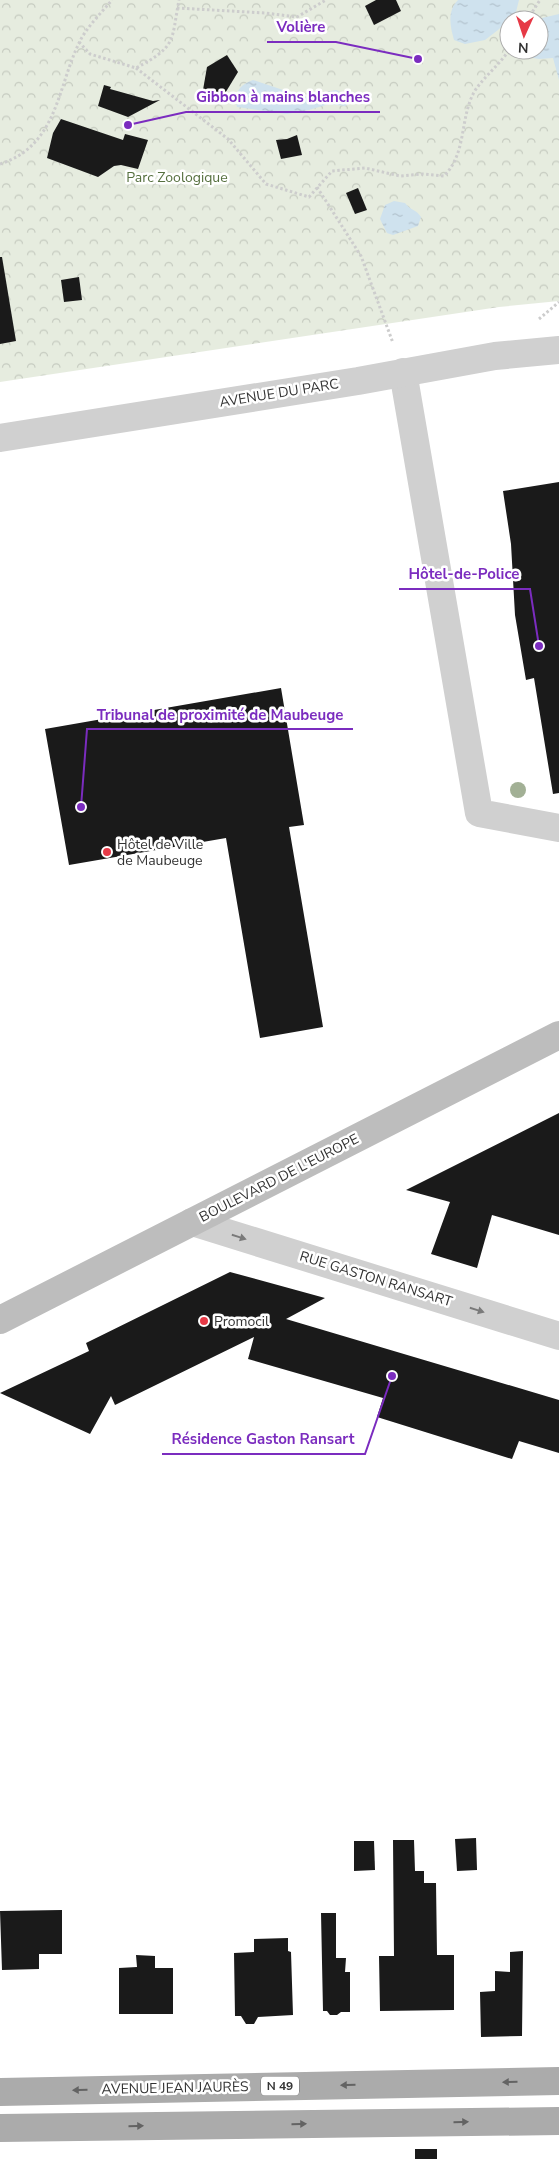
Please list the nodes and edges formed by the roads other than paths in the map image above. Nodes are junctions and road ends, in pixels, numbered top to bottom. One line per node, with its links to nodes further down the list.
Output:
1 (559, 350): 2 (street, AVENUE DU PARC)
2 (403, 372): 3 (street, AVENUE DU PARC); 4 (street)
3 (0, 438)
4 (559, 828)
5 (559, 1035): 6 (main road, BOULEVARD DE L'EUROPE)
6 (192, 1222): 7 (main road, BOULEVARD DE L'EUROPE); 8 (street, RUE GASTON RANSART, one-way to 8)
7 (0, 1320)
8 (559, 1336)
9 (559, 2081): 10 (main road, AVENUE JEAN JAURÈS / N 49, one-way to 10)
10 (0, 2092)
11 (559, 2121): 12 (main road, one-way to 11)
12 (0, 2128)

